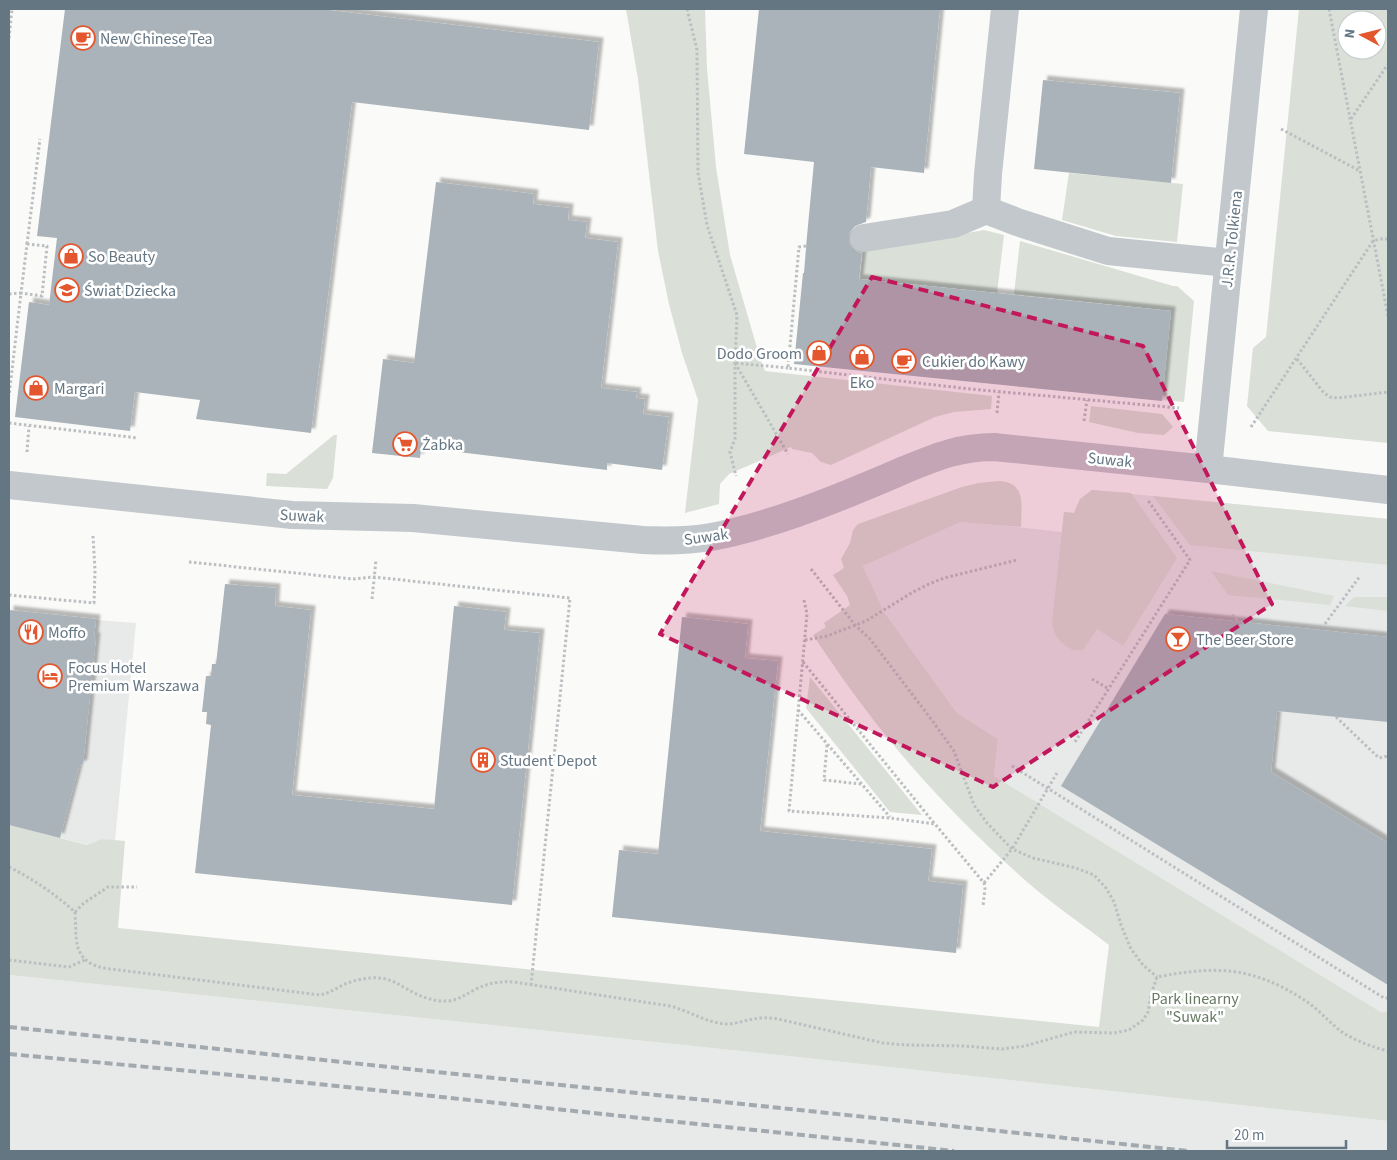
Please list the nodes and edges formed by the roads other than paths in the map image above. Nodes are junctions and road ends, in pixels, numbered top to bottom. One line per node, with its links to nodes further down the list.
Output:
1 (1005, 9): 3 (street)
2 (1254, 9): 5 (street, J.R.R. Tolkiena)
3 (986, 210): 4 (street); 5 (street)
4 (864, 238)
5 (1228, 263): 6 (street, J.R.R. Tolkiena)
6 (1208, 469): 7 (street, Suwak); 8 (street, Suwak)
7 (9, 484)
8 (1388, 490)

